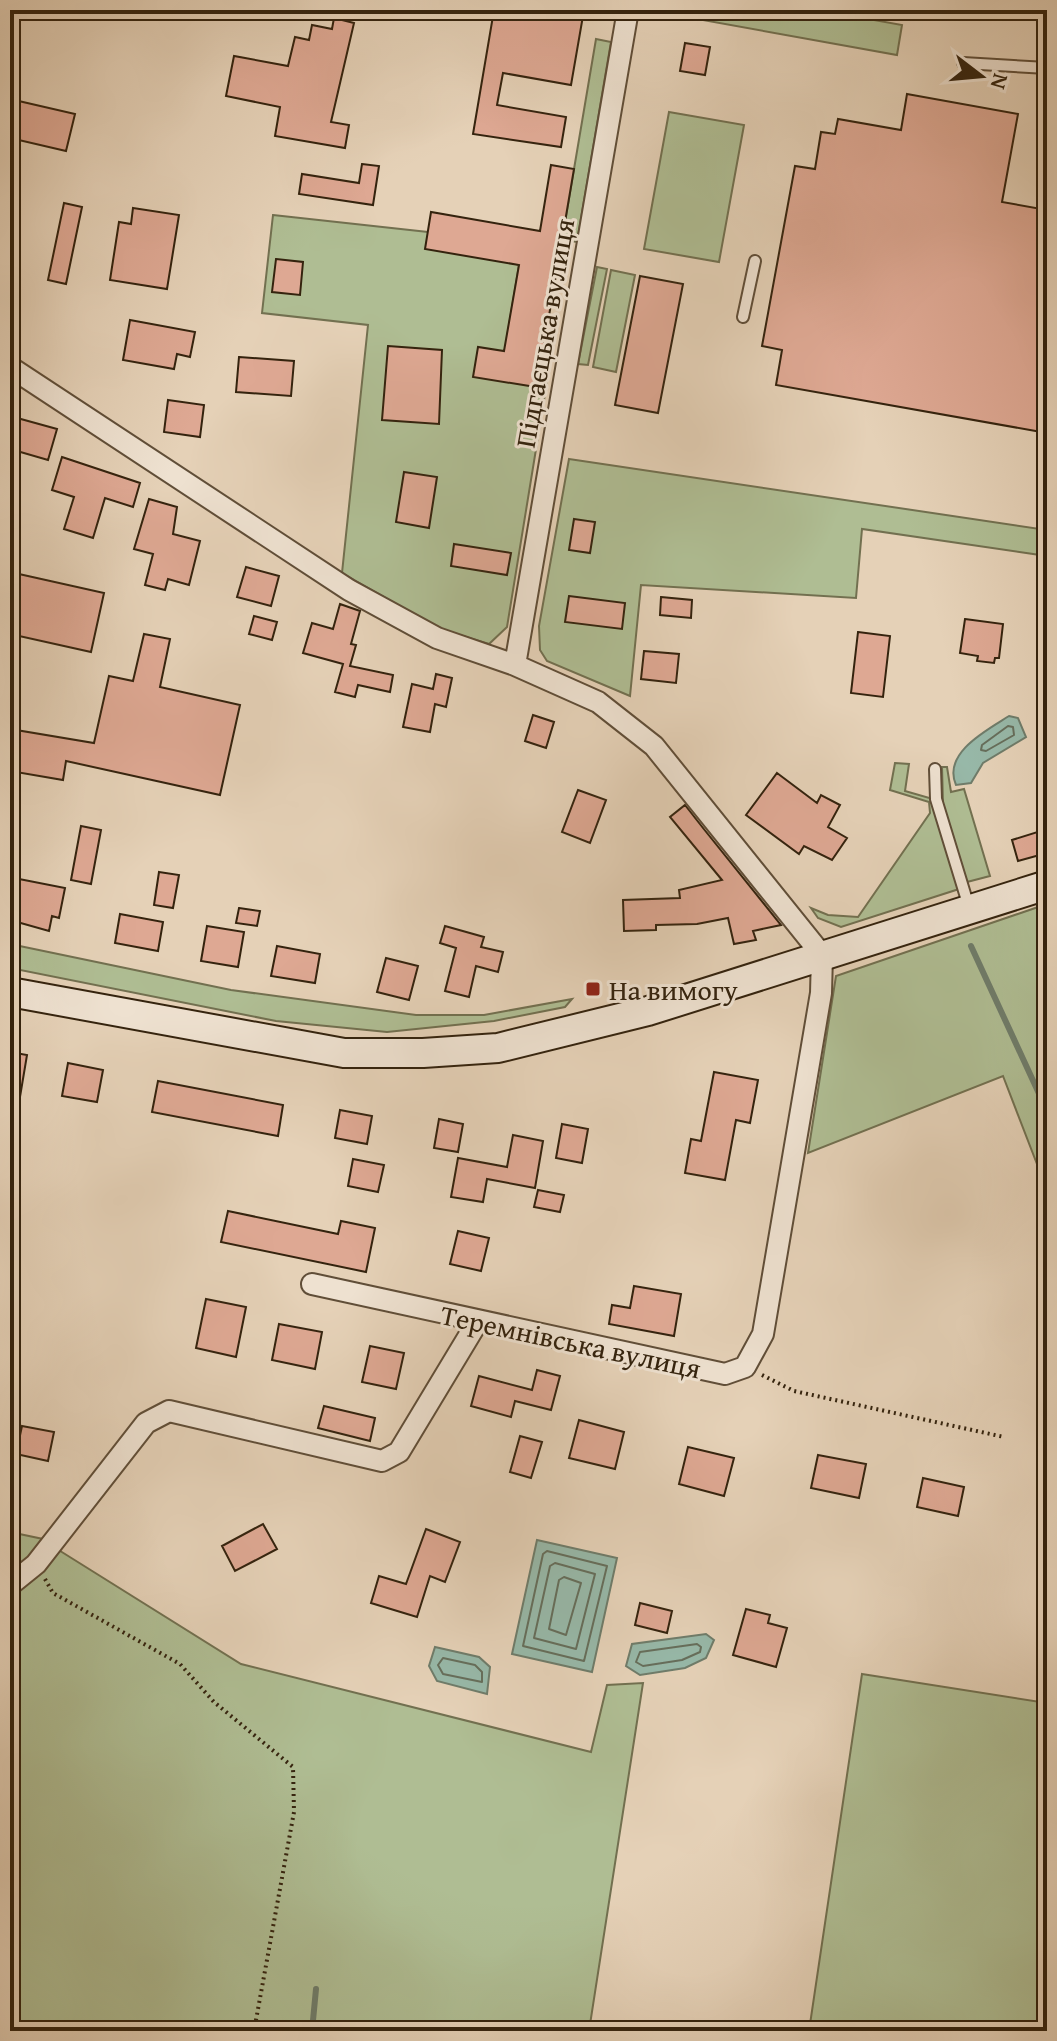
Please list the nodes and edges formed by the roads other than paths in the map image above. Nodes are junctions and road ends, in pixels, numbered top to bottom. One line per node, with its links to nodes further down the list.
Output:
1 (628, 10): 7 (street, Підгаєцька вулиця)
2 (963, 63): 3 (lane)
3 (1047, 68)
4 (755, 261): 5 (lane)
5 (743, 317)
6 (10, 367): 7 (street)
7 (515, 665): 11 (street)
8 (935, 769): 10 (lane)
9 (1047, 885): 10 (street)
10 (970, 909): 11 (street)
11 (822, 955): 12 (street); 14 (street, Теремнівська вулиця)
12 (10, 992)
13 (312, 1284): 14 (street, Теремнівська вулиця)
14 (478, 1321): 15 (street)
15 (10, 1585)

